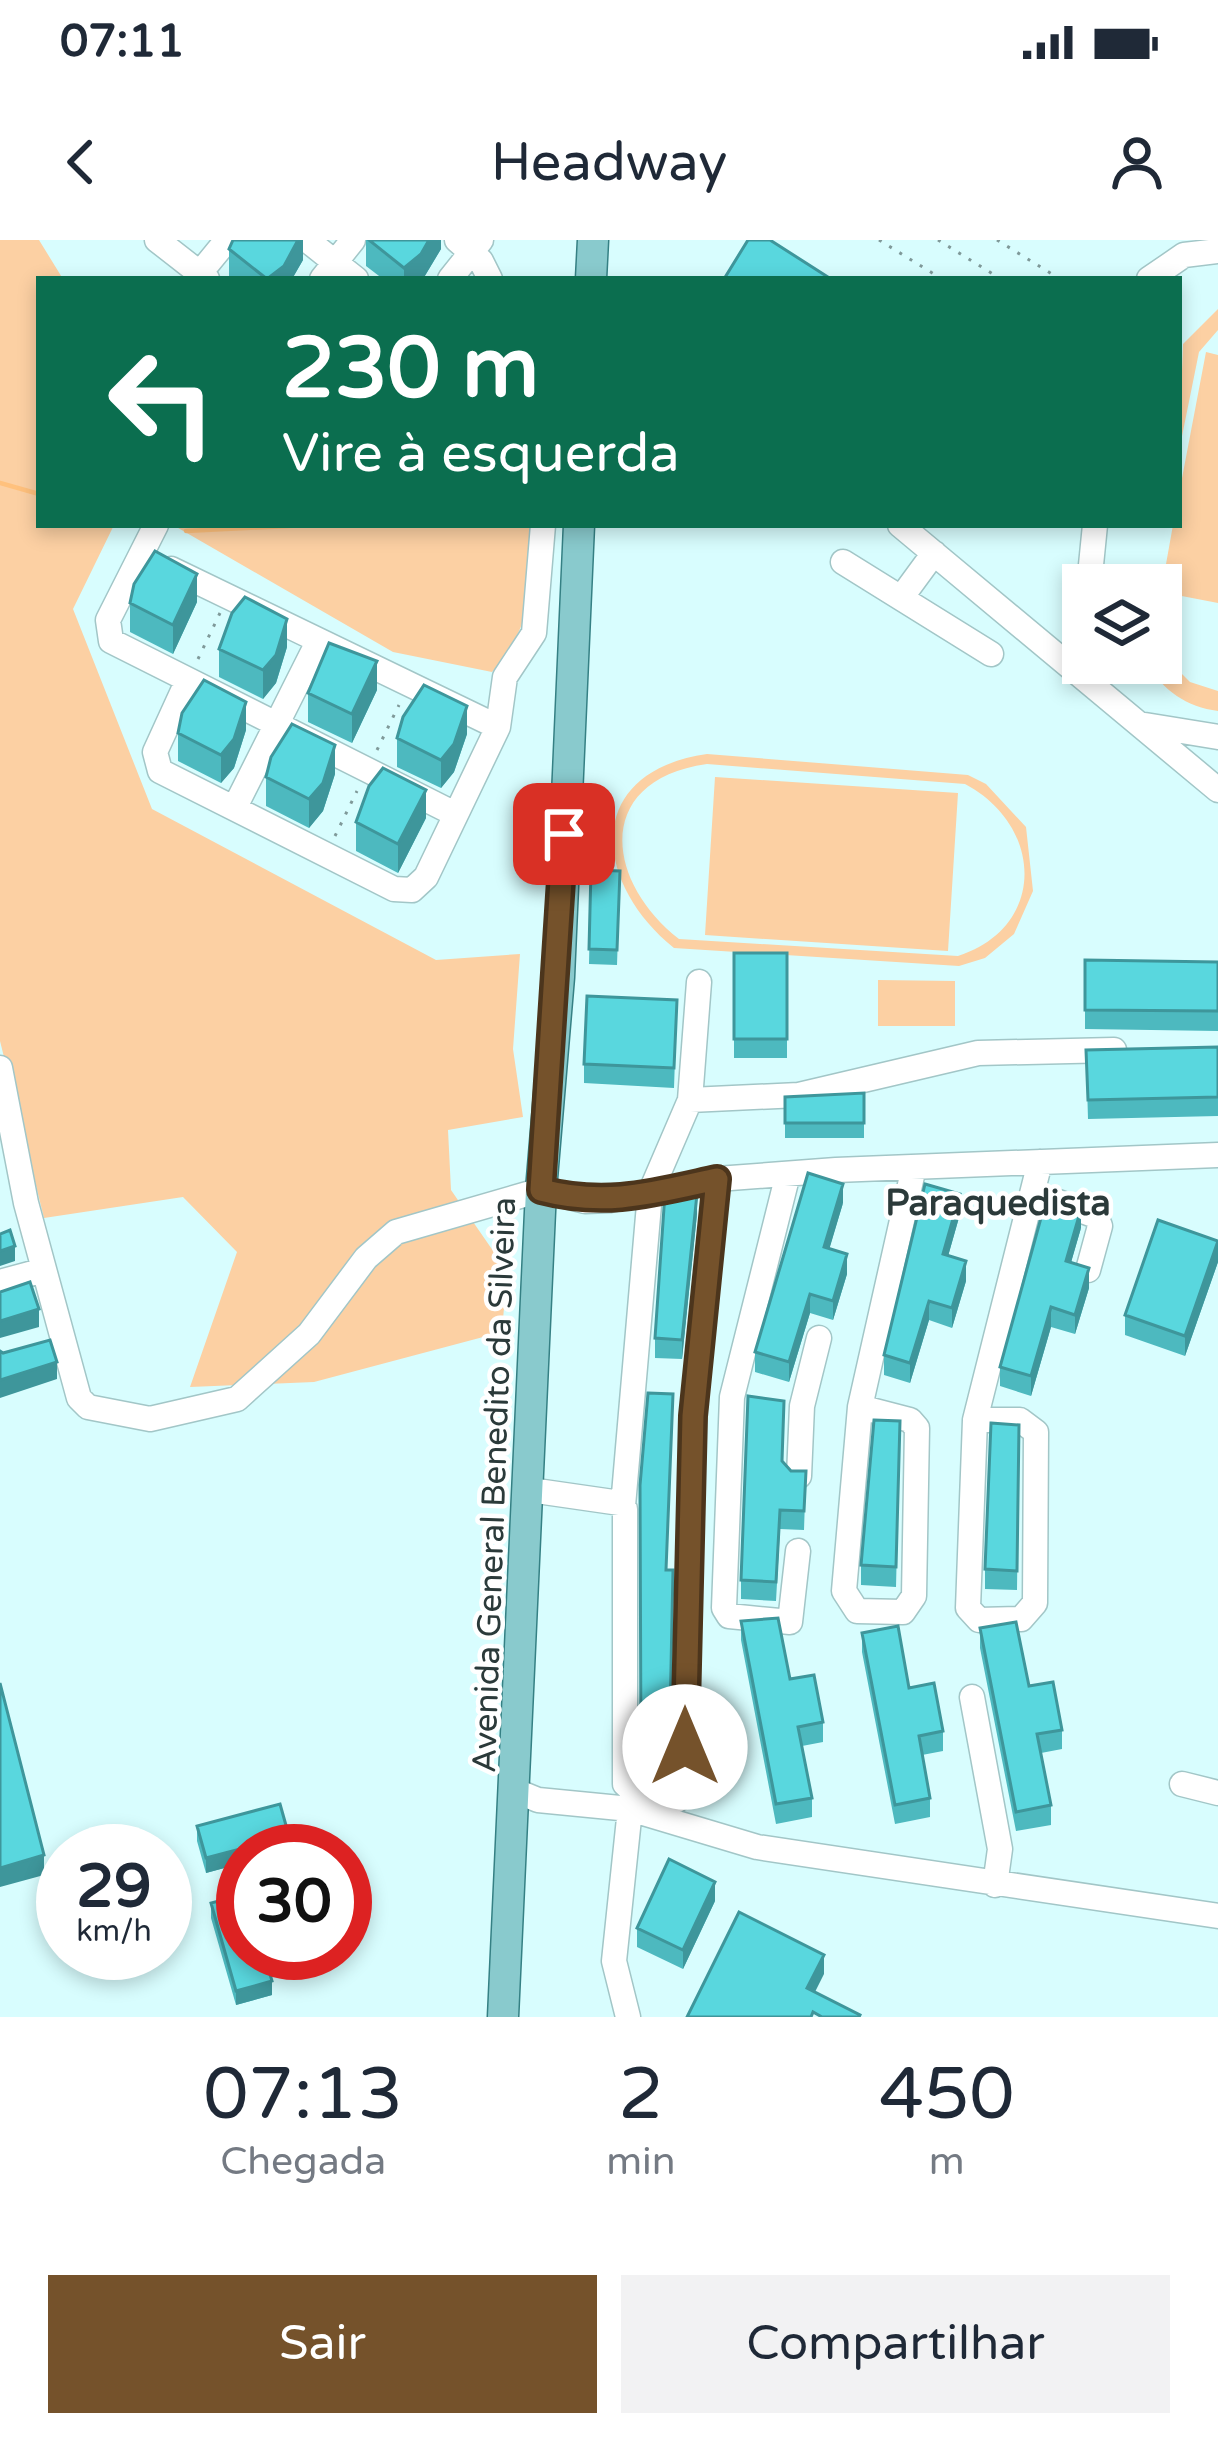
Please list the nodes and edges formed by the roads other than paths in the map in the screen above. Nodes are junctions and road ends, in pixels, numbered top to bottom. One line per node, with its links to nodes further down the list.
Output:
1 (157, 240): 9 (street)
2 (226, 240): 9 (street)
3 (307, 240): 8 (street)
4 (353, 240): 8 (street)
5 (592, 240): 12 (main road)
6 (470, 244): 10 (street); 11 (street)
7 (1218, 251): 13 (street)
8 (329, 271)
9 (203, 276)
10 (452, 276)
11 (488, 276)
12 (592, 276)
13 (1153, 276)
14 (155, 528): 20 (street)
15 (543, 528): 31 (street)
16 (579, 528): 46 (main road, Avenida General Benedito da Silveira)
17 (904, 528): 19 (street)
18 (1095, 528): 22 (street)
19 (934, 553): 23 (street); 26 (street)
20 (142, 554): 24 (street); 27 (street)
21 (843, 562): 23 (street)
22 (1091, 564)
23 (901, 598): 25 (street)
24 (317, 644): 30 (street); 31 (street)
25 (991, 653)
26 (1062, 657)
27 (187, 682): 30 (street); 34 (street)
28 (1095, 684): 29 (street)
29 (1145, 724): 32 (street); 33 (street)
30 (276, 727): 34 (street); 35 (street)
31 (498, 728): 35 (street)
32 (1218, 737)
33 (1218, 790)
34 (236, 808): 35 (street)
35 (455, 814)
36 (699, 982): 39 (street)
37 (1142, 1049): 39 (street)
38 (0, 1068): 43 (street)
39 (690, 1100): 47 (street)
40 (1218, 1155): 41 (street)
41 (1040, 1162): 42 (street); 48 (street)
42 (914, 1167): 44 (street); 56 (street)
43 (9, 1168): 49 (street)
44 (788, 1174): 45 (street); 55 (street)
45 (717, 1179): 47 (street); 60 (street)
46 (541, 1190): 47 (street); 51 (street); 59 (main road, Avenida General Benedito da Silveira)
47 (650, 1193): 60 (street)
48 (1032, 1193): 52 (street); 57 (street)
49 (26, 1203): 50 (street); 51 (street)
50 (0, 1209)
51 (44, 1270): 53 (street)
52 (1088, 1270)
53 (0, 1282)
54 (819, 1338): 55 (street)
55 (767, 1402): 58 (street); 61 (street)
56 (860, 1407): 56 (street)
57 (975, 1420): 57 (street)
58 (799, 1476)
59 (530, 1490): 60 (street); 64 (main road, Avenida General Benedito da Silveira)
60 (623, 1506)
61 (797, 1551)
62 (972, 1697): 67 (street)
63 (1183, 1784): 65 (street)
64 (516, 1791): 66 (street); 69 (main road, Avenida General Benedito da Silveira)
65 (1218, 1793)
66 (630, 1809): 67 (street); 70 (street)
67 (995, 1885): 68 (street)
68 (1218, 1916)
69 (503, 2017)
70 (628, 2017)

